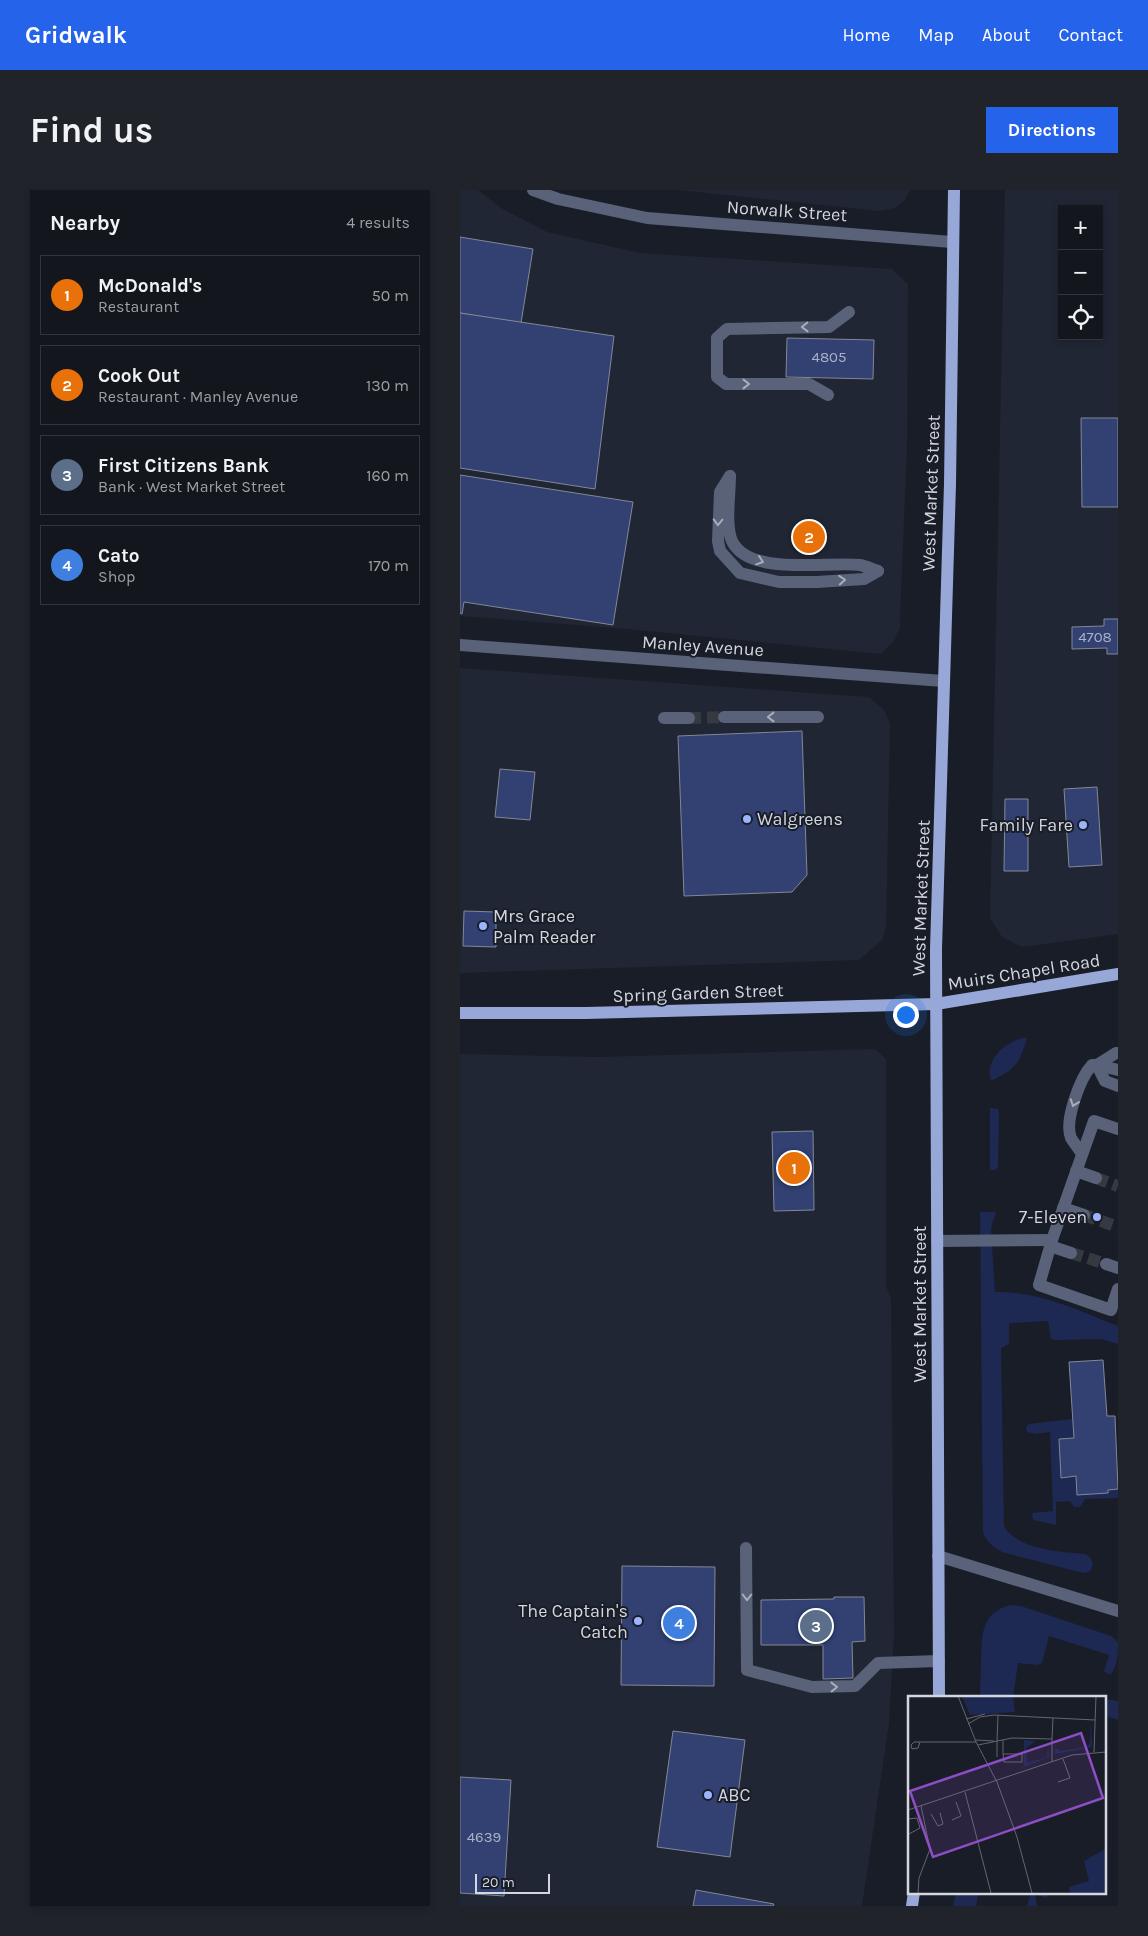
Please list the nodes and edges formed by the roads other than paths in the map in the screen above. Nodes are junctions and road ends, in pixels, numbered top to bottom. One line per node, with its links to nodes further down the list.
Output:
1 (533, 190): 3 (street, Norwalk Street)
2 (954, 190): 3 (main road, West Market Street)
3 (952, 242): 8 (main road, West Market Street)
4 (849, 312): 5 (street, one-way to 5)
5 (828, 395)
6 (878, 571): 6 (street)
7 (460, 645): 8 (street, Manley Avenue)
8 (943, 681): 14 (main road, West Market Street)
9 (724, 717): 10 (street, one-way to 9)
10 (818, 717)
11 (664, 718): 12 (street)
12 (689, 718)
13 (1118, 974): 14 (main road, Muirs Chapel Road)
14 (936, 1004): 15 (main road, Spring Garden Street); 26 (main road, West Market Street)
15 (460, 1013)
16 (1118, 1053): 17 (street)
17 (1097, 1065): 18 (street); 19 (street); 21 (street, one-way to 21)
18 (1118, 1070)
19 (1118, 1086)
20 (1118, 1129): 21 (street)
21 (1082, 1154): 22 (street)
22 (1076, 1171): 23 (street); 24 (street)
23 (1096, 1178)
24 (1063, 1208): 25 (street); 27 (street)
25 (1084, 1215)
26 (937, 1241): 27 (street); 31 (main road, West Market Street)
27 (1051, 1243): 28 (street); 29 (street)
28 (1071, 1252)
29 (1118, 1289)
30 (746, 1548): 33 (street, one-way to 33)
31 (938, 1556): 32 (street); 33 (main road, West Market Street)
32 (1118, 1611)
33 (939, 1661): 34 (main road, West Market Street)
34 (939, 1696)

